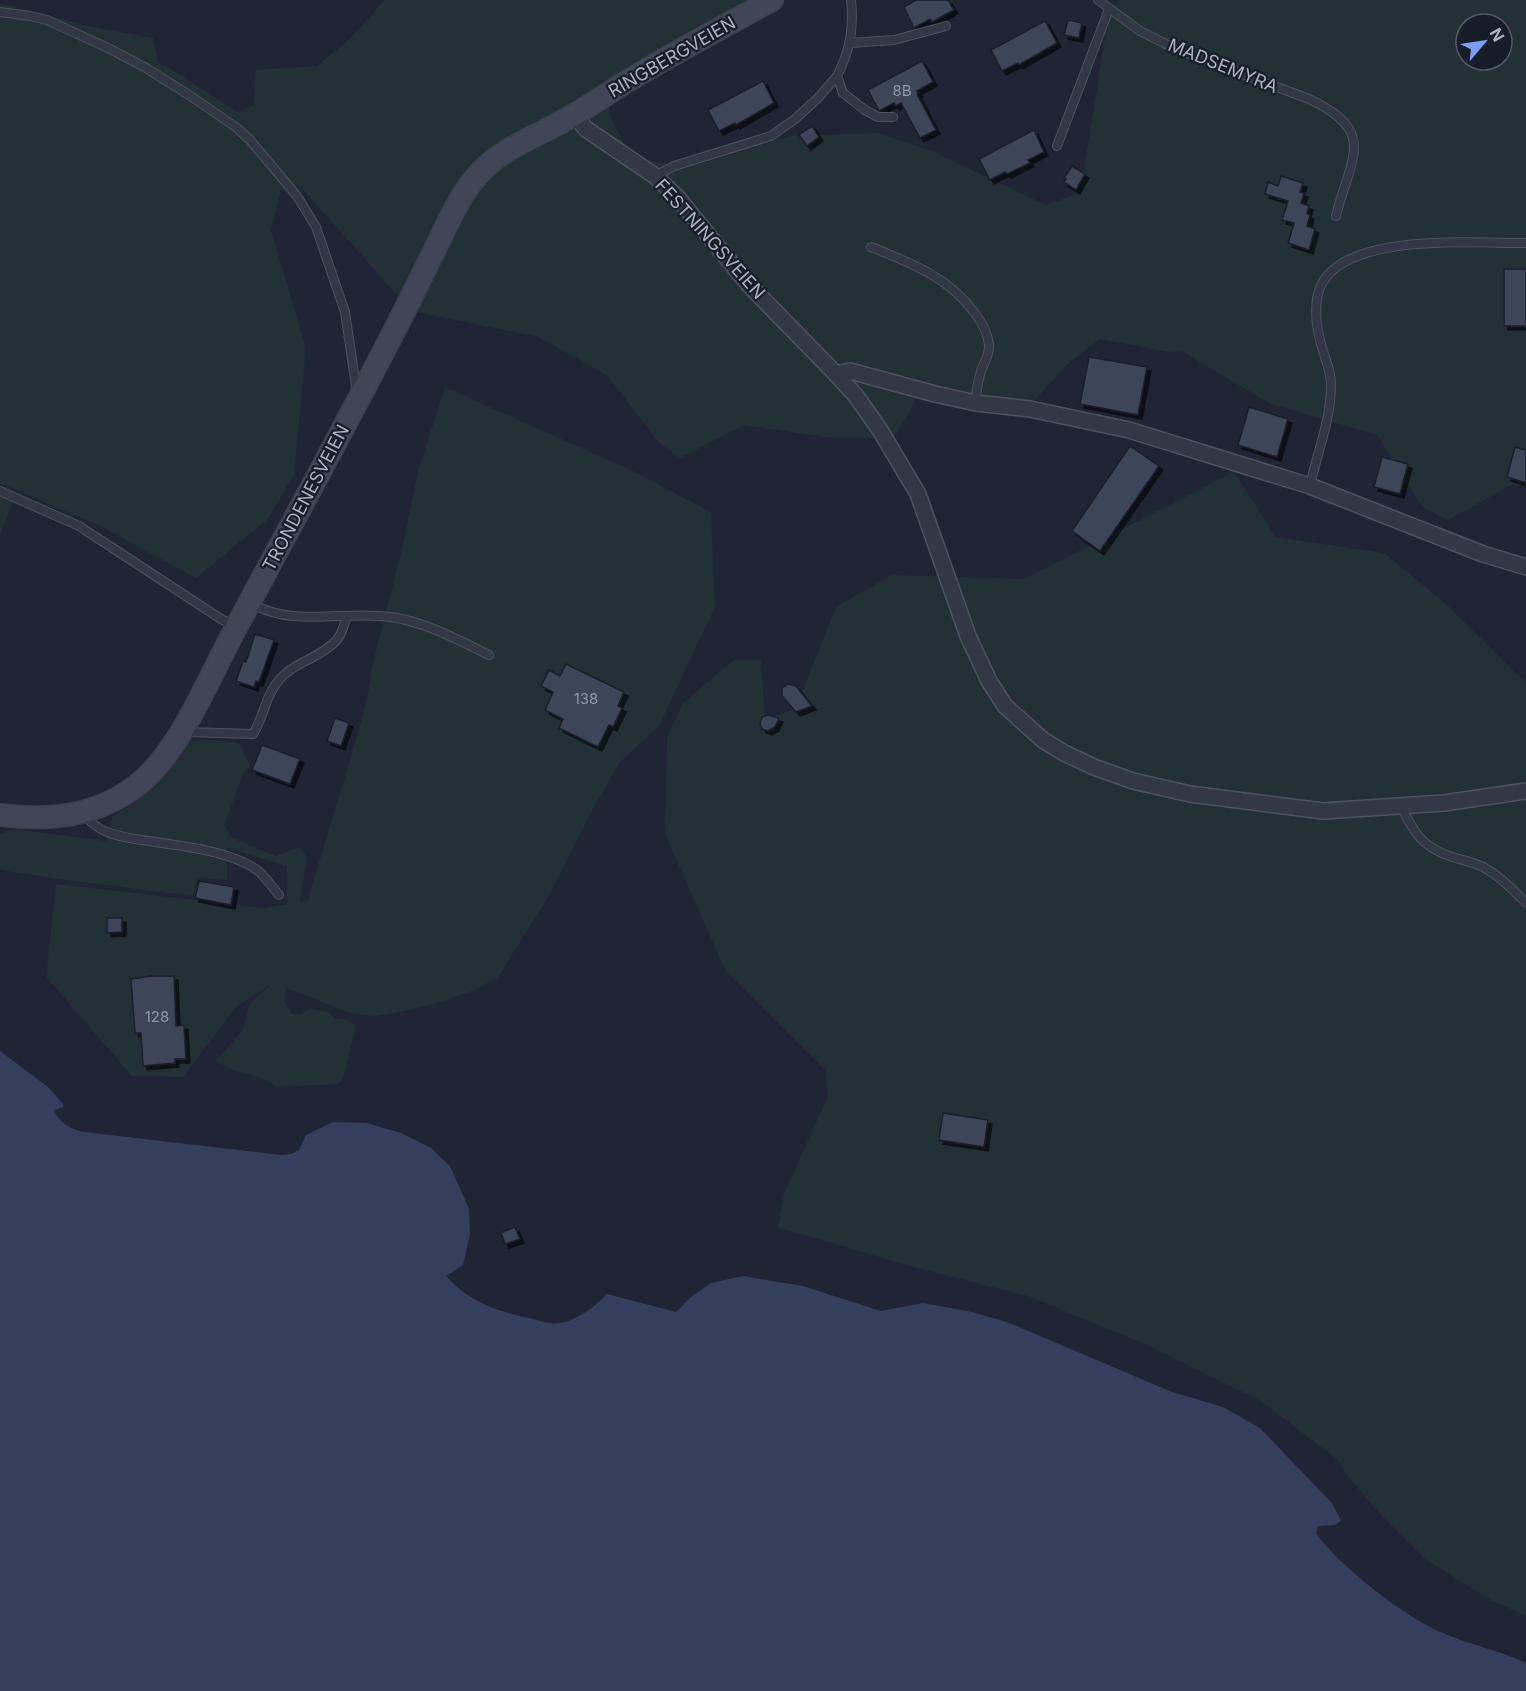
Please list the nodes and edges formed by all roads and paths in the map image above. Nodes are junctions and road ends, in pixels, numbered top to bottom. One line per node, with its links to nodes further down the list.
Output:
1 (772, 0): 9 (main road, RINGBERGVEIEN)
2 (851, 0): 7 (lane)
3 (1098, 0): 4 (lane, MADSEMYRA)
4 (1109, 9): 11 (lane); 13 (lane, MADSEMYRA)
5 (0, 12): 17 (lane)
6 (946, 26): 7 (lane)
7 (850, 43): 8 (lane)
8 (837, 76): 10 (lane); 12 (lane)
9 (574, 116): 12 (street, FESTNINGSVEIEN); 17 (main road, TRONDENESVEIEN)
10 (893, 117)
11 (1057, 146)
12 (655, 176): 16 (street, FESTNINGSVEIEN)
13 (1336, 216)
14 (1526, 243): 19 (lane)
15 (871, 247): 18 (lane)
16 (836, 374): 18 (street); 28 (street, FESTNINGSVEIEN)
17 (358, 400): 22 (main road, TRONDENESVEIEN)
18 (976, 403): 19 (street)
19 (1310, 486): 21 (street)
20 (0, 491): 24 (lane)
21 (1526, 567)
22 (250, 602): 23 (lane); 24 (main road, TRONDENESVEIEN)
23 (347, 616): 25 (lane); 26 (lane)
24 (237, 627): 26 (main road, TRONDENESVEIEN)
25 (489, 656)
26 (180, 732): 29 (main road, TRONDENESVEIEN)
27 (1526, 790): 28 (street, FESTNINGSVEIEN)
28 (1400, 804): 32 (lane)
29 (83, 813): 30 (main road, TRONDENESVEIEN); 31 (lane)
30 (0, 815)
31 (279, 895)
32 (1526, 903)

